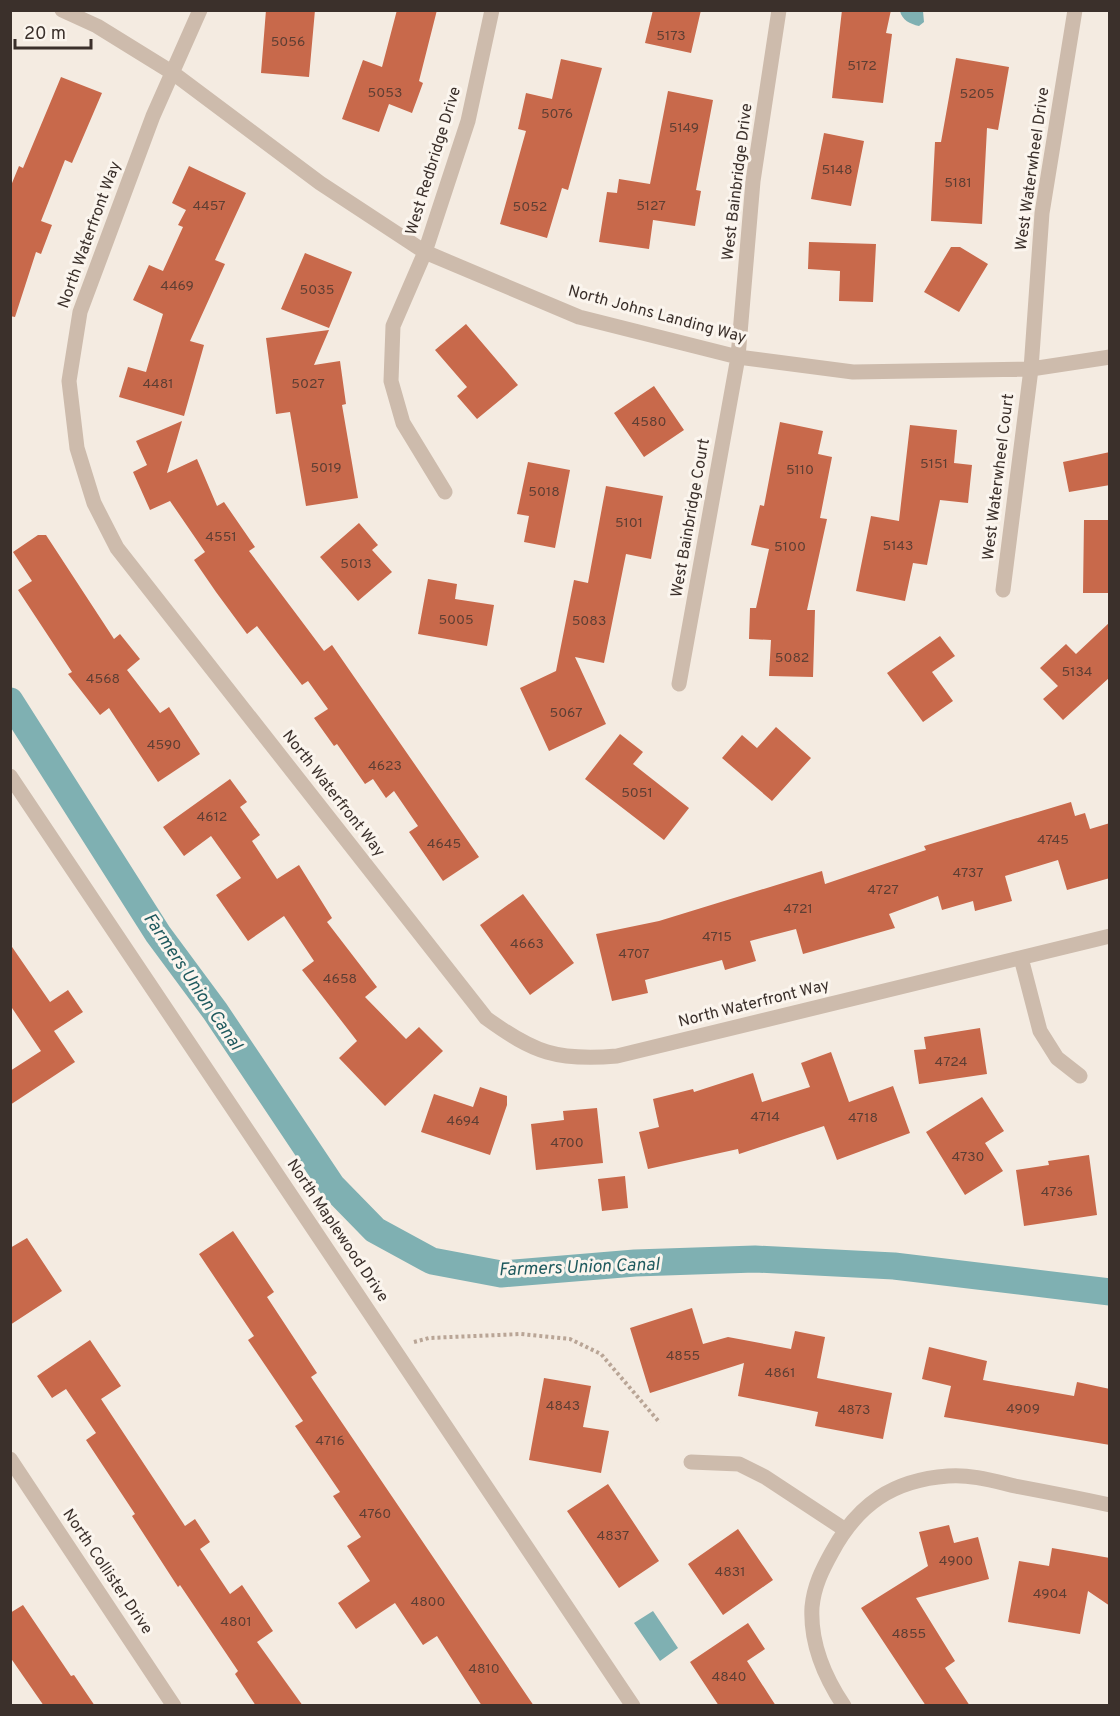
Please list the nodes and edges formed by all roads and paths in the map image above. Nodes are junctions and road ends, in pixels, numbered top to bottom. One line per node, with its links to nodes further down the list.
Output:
1 (62, 10): 6 (street, North Johns Landing Way)
2 (200, 10): 6 (street, North Waterfront Way)
3 (492, 10): 7 (street, West Redbridge Drive)
4 (778, 10): 8 (street, West Bainbridge Drive)
5 (1075, 10): 10 (street, West Waterwheel Drive)
6 (173, 73): 7 (street, North Johns Landing Way); 16 (street, North Waterfront Way)
7 (425, 252): 8 (street, North Johns Landing Way); 11 (street, West Redbridge Drive)
8 (738, 357): 10 (street, North Johns Landing Way); 13 (street, West Bainbridge Court)
9 (1110, 357): 10 (street, North Johns Landing Way)
10 (1031, 369): 12 (street, West Waterwheel Court)
11 (445, 492)
12 (1003, 590)
13 (679, 684)
14 (10, 776): 25 (street, North Maplewood Drive)
15 (1110, 936): 16 (street, North Waterfront Way)
16 (1022, 958): 17 (street)
17 (1080, 1076)
18 (413, 1342): 19 (path)
19 (660, 1423)
20 (10, 1459): 24 (street, North Collister Drive)
21 (691, 1462): 23 (street)
22 (1110, 1505): 23 (street)
23 (844, 1529): 26 (street)
24 (174, 1706)
25 (633, 1706)
26 (844, 1706)

